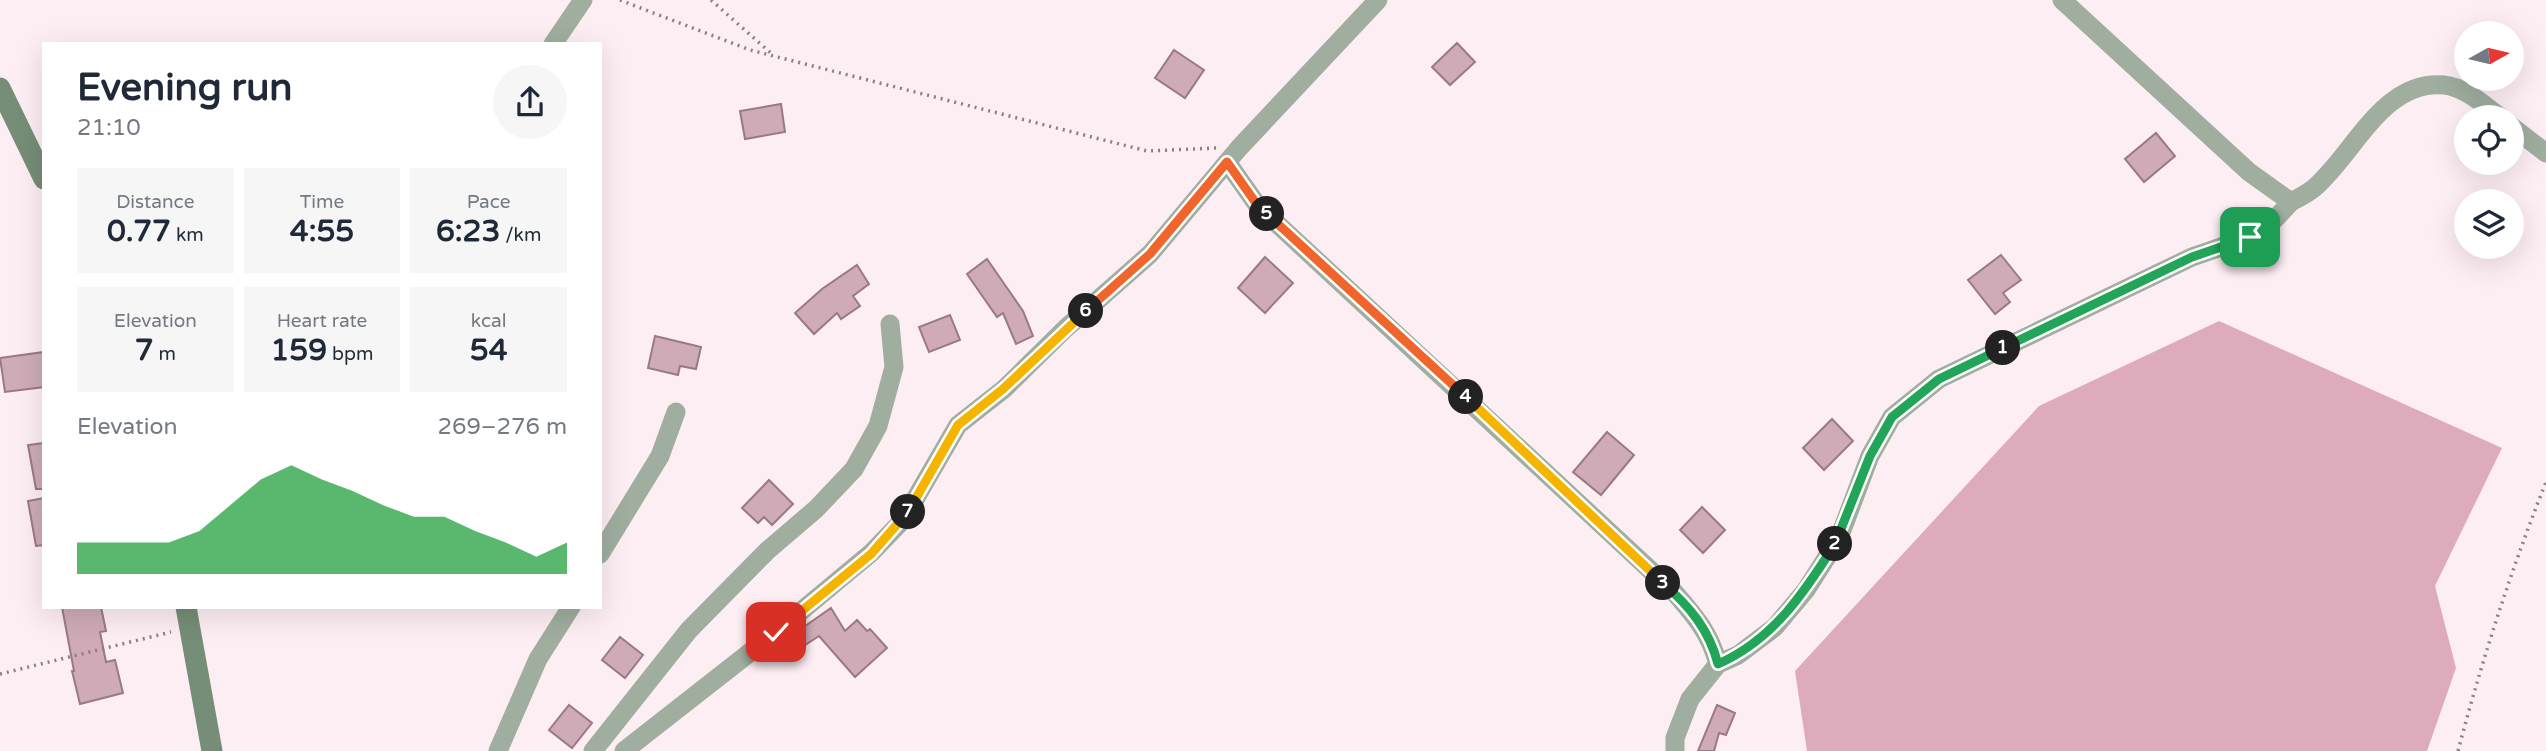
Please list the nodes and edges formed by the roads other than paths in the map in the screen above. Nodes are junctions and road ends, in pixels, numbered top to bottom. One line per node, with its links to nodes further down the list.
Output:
1 (583, 0): 4 (street)
2 (1378, 0): 9 (street)
3 (2062, 0): 11 (street)
4 (554, 42)
5 (0, 88): 10 (main road)
6 (2484, 105): 11 (street)
7 (2524, 136): 8 (street)
8 (2546, 153)
9 (1233, 155): 17 (street); 21 (street)
10 (42, 175)
11 (2291, 202): 17 (street)
12 (890, 324): 20 (street)
13 (676, 412): 14 (street)
14 (602, 551)
15 (570, 609): 19 (street)
16 (188, 617): 18 (main road)
17 (1718, 664): 22 (street)
18 (212, 751)
19 (498, 751)
20 (593, 751)
21 (624, 751)
22 (1675, 751)

